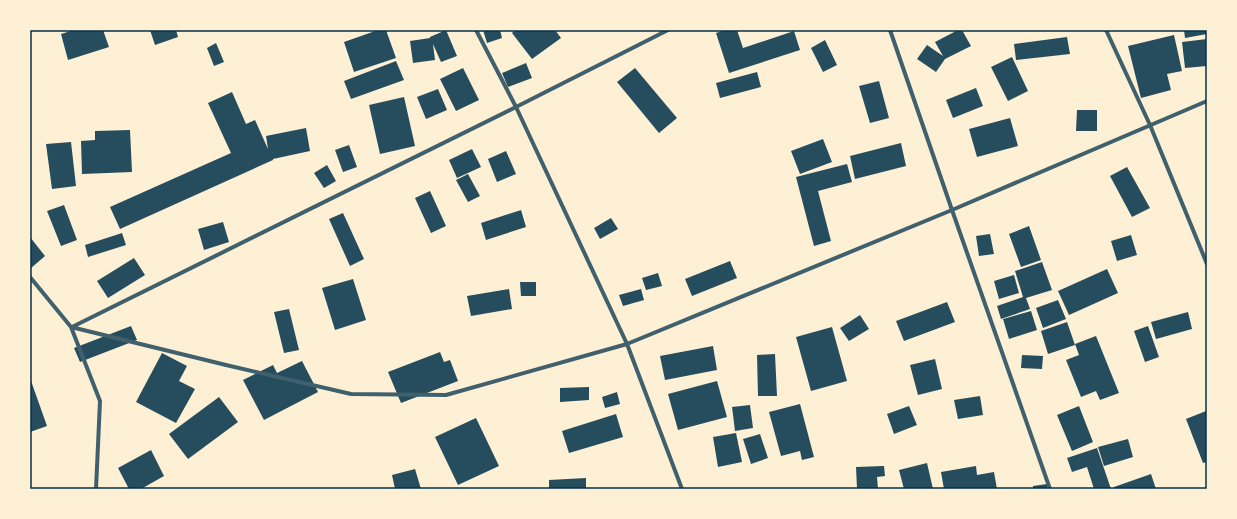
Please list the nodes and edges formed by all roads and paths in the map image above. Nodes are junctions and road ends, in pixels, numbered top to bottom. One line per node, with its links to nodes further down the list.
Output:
1 (476, 30): 6 (street)
2 (668, 30): 6 (street)
3 (890, 30): 8 (street)
4 (1106, 30): 7 (street)
5 (1207, 101): 7 (street)
6 (516, 107): 11 (street); 12 (street)
7 (1150, 125): 8 (street); 9 (street)
8 (952, 210): 12 (street); 15 (street)
9 (1207, 264)
10 (30, 277): 11 (street)
11 (71, 327): 12 (street); 13 (street)
12 (627, 344): 14 (street)
13 (96, 489)
14 (682, 489)
15 (1050, 489)

